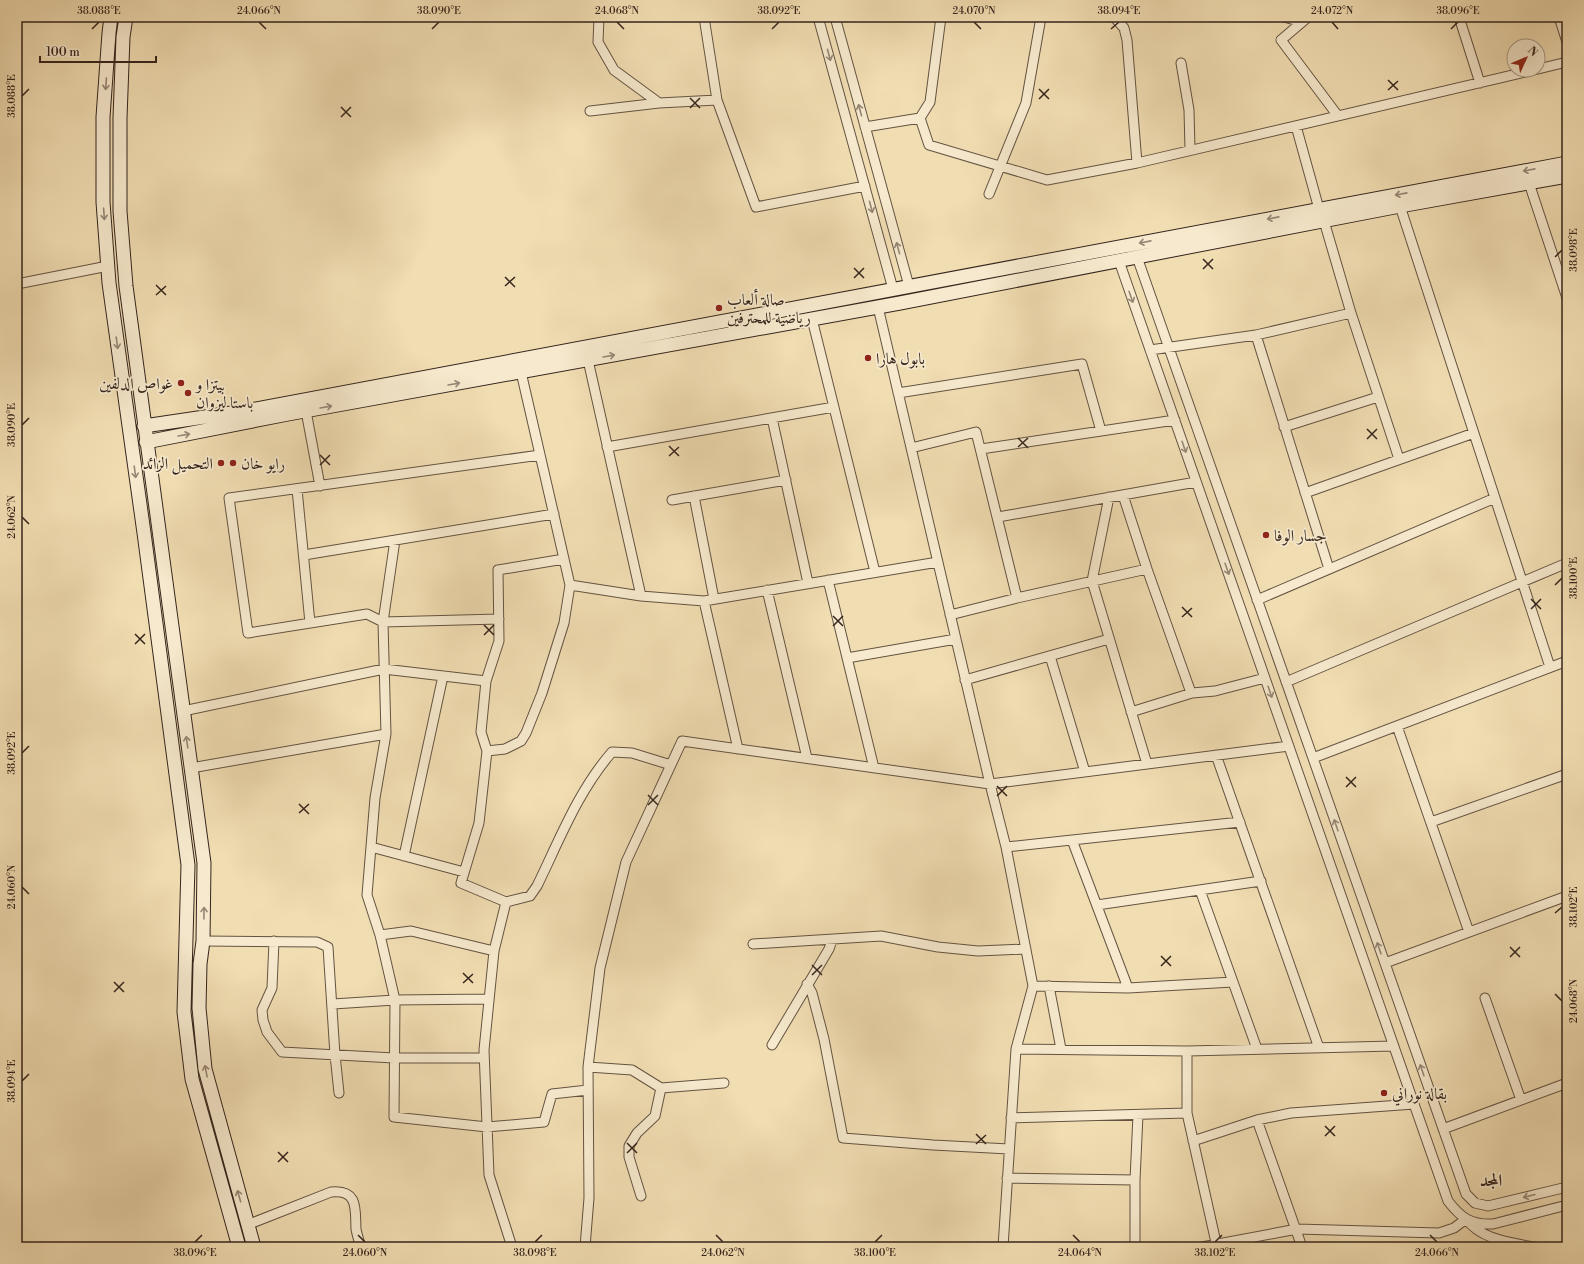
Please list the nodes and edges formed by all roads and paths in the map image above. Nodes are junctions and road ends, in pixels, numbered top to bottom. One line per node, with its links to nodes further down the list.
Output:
1 (111, 17): 39 (main road, one-way to 39)
2 (126, 17): 58 (main road)
3 (599, 17): 21 (street)
4 (704, 17): 20 (street)
5 (818, 17): 33 (street, one-way to 33)
6 (835, 17): 26 (street, one-way to 6)
7 (941, 17): 24 (street)
8 (1041, 17): 30 (street)
9 (1116, 17): 28 (street)
10 (1284, 17): 13 (street)
11 (1459, 17): 19 (street)
12 (1559, 17): 14 (street)
13 (1305, 20): 23 (street)
14 (1567, 42)
15 (1567, 62): 17 (street)
16 (1181, 63): 27 (street)
17 (1546, 67)
18 (1506, 76): 19 (street)
19 (1480, 82): 23 (street)
20 (717, 100): 21 (street); 33 (street)
21 (659, 103): 22 (street)
22 (590, 111)
23 (1338, 116): 25 (street)
24 (920, 118): 26 (street); 30 (street)
25 (1296, 126): 27 (street); 36 (street)
26 (865, 127): 41 (street, one-way to 26)
27 (1190, 150): 28 (street)
28 (1137, 163): 30 (street)
29 (1567, 163): 36 (main road, one-way to 36)
30 (1001, 166): 34 (street)
31 (1567, 176): 32 (main road)
32 (1529, 183): 35 (main road); 43 (street)
33 (865, 186): 42 (street, one-way to 42)
34 (990, 194)
35 (1400, 206): 36 (main road); 61 (street)
36 (1322, 215): 37 (main road); 41 (main road, one-way to 41); 45 (street)
37 (1137, 257): 38 (main road); 48 (street)
38 (1119, 261): 44 (main road); 49 (street, one-way to 49)
39 (108, 266): 40 (street); 198 (main road, one-way to 198)
40 (17, 284)
41 (909, 286): 42 (main road)
42 (893, 289): 58 (main road)
43 (1567, 298)
44 (878, 307): 46 (main road); 52 (street)
45 (1351, 313): 47 (street); 53 (street)
46 (812, 319): 50 (main road, one-way to 46); 54 (street)
47 (1256, 335): 48 (street); 59 (street)
48 (1168, 346): 49 (street); 97 (street)
49 (1150, 350): 57 (street)
50 (588, 360): 51 (main road); 63 (street)
51 (521, 372): 55 (main road, one-way to 51); 66 (street)
52 (898, 393): 60 (street); 64 (street)
53 (1378, 396): 59 (street); 67 (street)
54 (834, 407): 56 (street); 87 (street)
55 (306, 411): 62 (main road, one-way to 55); 70 (street)
56 (772, 418): 63 (street); 68 (street)
57 (1174, 420): 60 (street); 69 (street, one-way to 69)
58 (144, 426): 62 (main road)
59 (1284, 427): 72 (street)
60 (1101, 431): 65 (street)
61 (1474, 433): 67 (street); 76 (street)
62 (146, 442): 116 (main road)
63 (608, 447): 94 (street)
64 (911, 448): 65 (street); 83 (street)
65 (981, 449): 79 (street)
66 (540, 454): 70 (street); 78 (street)
67 (1399, 459): 72 (street)
68 (786, 480): 74 (street); 90 (street)
69 (1196, 482): 73 (street); 111 (street, one-way to 111)
70 (320, 486): 71 (street)
71 (297, 489): 81 (street); 102 (street)
72 (1305, 493): 86 (street)
73 (1124, 495): 75 (street); 85 (street)
74 (694, 496): 77 (street); 96 (street)
75 (1109, 497): 79 (street); 89 (street)
76 (1495, 498): 86 (street); 91 (street)
77 (672, 500)
78 (554, 514): 80 (street); 82 (street)
79 (998, 517): 95 (street)
80 (395, 540): 81 (street); 101 (street)
81 (304, 555): 102 (street)
82 (564, 559): 92 (street); 100 (street)
83 (938, 562): 87 (street); 99 (street)
84 (1567, 563): 91 (street)
85 (1147, 569): 89 (street); 115 (street)
86 (1329, 569): 97 (street)
87 (875, 572): 88 (street)
88 (828, 580): 90 (street); 106 (street)
89 (1092, 581): 95 (street); 104 (street)
90 (808, 583): 93 (street)
91 (1523, 583): 108 (street); 114 (street)
92 (570, 585): 94 (street); 122 (street)
93 (767, 590): 96 (street); 124 (street)
94 (641, 596): 98 (street)
95 (1017, 598): 99 (street)
96 (714, 599): 98 (street)
97 (1257, 600): 114 (street)
98 (704, 601): 121 (street)
99 (950, 615): 103 (street)
100 (499, 619): 101 (street); 113 (street)
101 (383, 622): 102 (street); 109 (street)
102 (310, 623)
103 (956, 639): 106 (street); 112 (street)
104 (1109, 639): 105 (street); 117 (street)
105 (1050, 656): 112 (street); 130 (street)
106 (847, 658): 129 (street)
107 (1567, 661): 108 (street)
108 (1550, 667): 118 (street)
109 (384, 669): 110 (street); 116 (street); 119 (street)
110 (442, 676): 113 (street); 138 (street)
111 (1265, 678): 117 (street); 120 (street, one-way to 120)
112 (965, 680): 132 (street)
113 (486, 681): 122 (street)
114 (1286, 682): 125 (street)
115 (1190, 690)
116 (183, 711): 128 (main road, one-way to 116)
117 (1132, 712): 126 (street)
118 (1397, 726): 125 (street); 134 (street)
119 (386, 734): 128 (street); 136 (street)
120 (1289, 746): 123 (street); 164 (street)
121 (738, 749): 124 (street); 127 (street)
122 (487, 751): 139 (street)
123 (1216, 756): 126 (street); 133 (street)
124 (807, 758): 129 (street)
125 (1313, 758): 153 (street, one-way to 125)
126 (1147, 764): 130 (street)
127 (671, 765): 143 (street); 173 (street)
128 (191, 768): 148 (main road, one-way to 128)
129 (874, 768): 132 (street)
130 (1085, 772): 132 (street)
131 (1567, 774): 134 (street)
132 (990, 784): 137 (street)
133 (1240, 822): 135 (street); 140 (street)
134 (1431, 822): 145 (street)
135 (1072, 840): 137 (street); 144 (street)
136 (371, 847): 138 (street); 146 (street)
137 (1006, 847): 151 (street)
138 (404, 856): 139 (street)
139 (464, 872): 143 (street)
140 (1261, 881): 141 (street); 165 (street)
141 (1200, 890): 144 (street); 154 (street)
142 (1567, 896): 145 (street)
143 (506, 902): 152 (street)
144 (1097, 905): 158 (street)
145 (1469, 932): 153 (street)
146 (380, 935): 152 (street); 161 (street)
147 (832, 940): 150 (street); 151 (street); 155 (street)
148 (203, 941): 149 (street); 195 (main road, one-way to 148)
149 (274, 941): 162 (street); 170 (street)
150 (753, 944)
151 (1026, 949): 156 (street)
152 (494, 951): 160 (street)
153 (1385, 963): 186 (street, one-way to 153)
154 (1233, 982): 158 (street); 168 (street)
155 (807, 984): 163 (street); 188 (street)
156 (1034, 986): 157 (street); 166 (street)
157 (1049, 986): 158 (street); 167 (street)
158 (1128, 988)
159 (1485, 998): 179 (street)
160 (489, 999): 161 (street); 172 (street)
161 (395, 1000): 162 (street); 171 (street)
162 (332, 1004): 170 (street)
163 (772, 1045)
164 (1394, 1046): 165 (street); 180 (street)
165 (1320, 1048): 168 (street)
166 (1016, 1049): 167 (street); 183 (street)
167 (1062, 1049): 169 (street)
168 (1257, 1049): 169 (street)
169 (1187, 1050): 181 (street)
170 (335, 1055): 171 (street); 178 (street)
171 (394, 1058): 172 (street); 185 (street)
172 (484, 1058): 185 (street)
173 (588, 1067): 176 (street); 177 (street)
174 (724, 1082): 176 (street)
175 (1567, 1083): 179 (street)
176 (661, 1088): 192 (street)
177 (588, 1090): 185 (street); 202 (street)
178 (339, 1093)
179 (1521, 1100): 186 (street)
180 (1414, 1104): 184 (street); 194 (street)
181 (1187, 1113): 182 (street); 187 (street)
182 (1138, 1115): 183 (street); 190 (street)
183 (1011, 1118): 188 (street)
184 (1257, 1120): 187 (street); 196 (street)
185 (487, 1127): 201 (street)
186 (1443, 1128): 191 (street, one-way to 186)
187 (1193, 1141): 197 (street)
188 (1009, 1149): 189 (street)
189 (1007, 1178): 190 (street); 203 (street)
190 (1135, 1180): 204 (street)
191 (1567, 1187)
192 (641, 1196)
193 (1567, 1206): 194 (street)
194 (1466, 1219): 196 (street); 207 (street)
195 (247, 1224): 199 (main road); 200 (street)
196 (1297, 1229): 197 (street); 206 (street)
197 (1217, 1245): 205 (street)
198 (239, 1247)
199 (254, 1247)
200 (361, 1247)
201 (512, 1247)
202 (585, 1247)
203 (1003, 1247)
204 (1135, 1247)
205 (1202, 1247)
206 (1302, 1247)
207 (1533, 1247)

